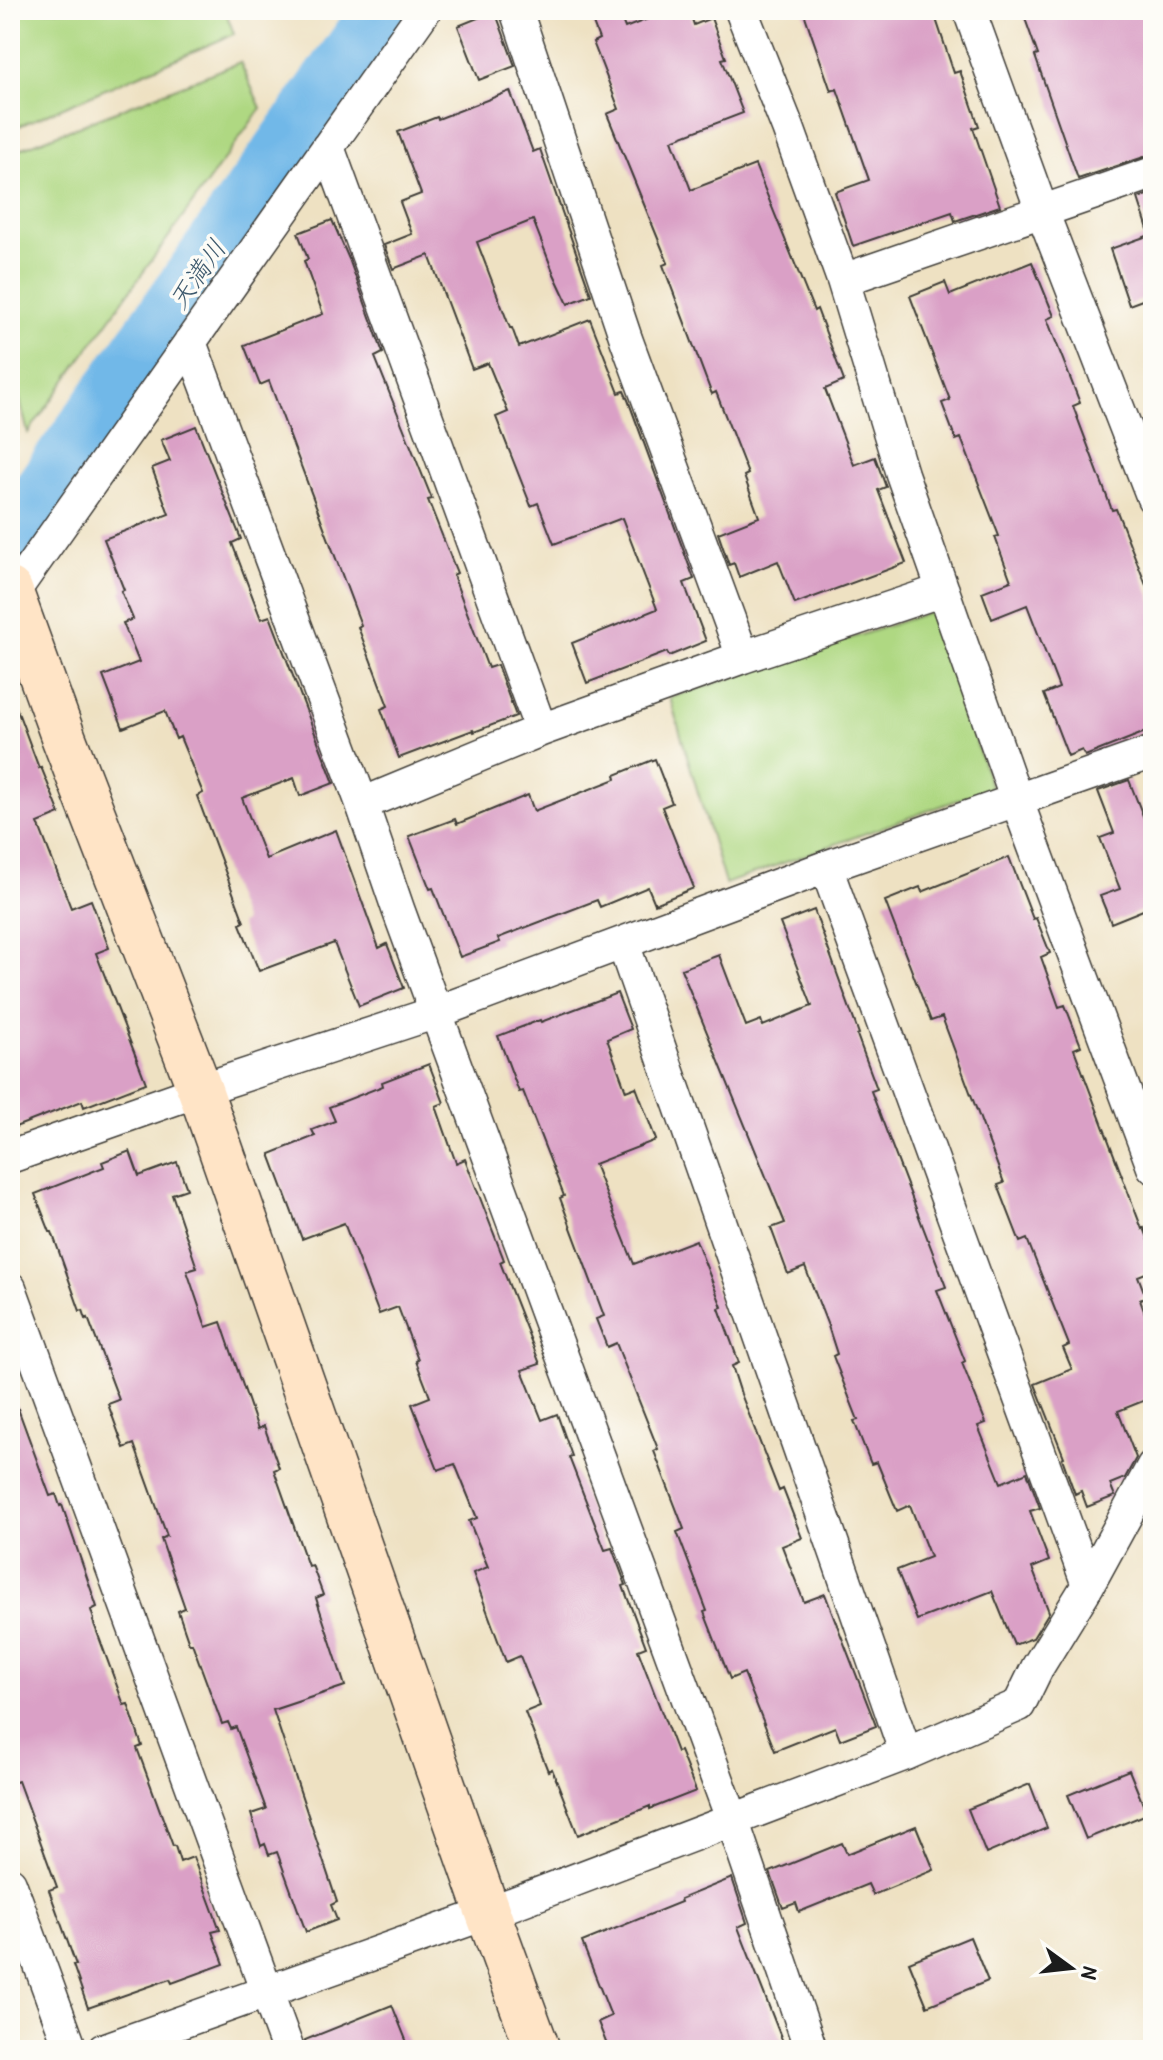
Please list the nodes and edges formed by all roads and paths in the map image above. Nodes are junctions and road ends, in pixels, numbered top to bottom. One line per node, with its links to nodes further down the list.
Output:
1 (425, 10): 5 (street)
2 (516, 10): 13 (street)
3 (741, 10): 8 (street)
4 (969, 10): 7 (street)
5 (328, 147): 9 (street); 14 (street)
6 (1153, 173): 7 (street)
7 (1042, 211): 8 (street); 10 (street)
8 (843, 280): 11 (street)
9 (190, 342): 12 (street); 17 (street)
10 (1153, 498)
11 (943, 590): 13 (street); 16 (street)
12 (11, 594): 21 (street)
13 (743, 657): 14 (street)
14 (541, 730): 17 (street)
15 (1153, 752): 16 (street)
16 (1017, 801): 18 (street); 23 (street)
17 (362, 804): 20 (street)
18 (826, 867): 19 (street); 26 (street)
19 (623, 943): 20 (street); 27 (street)
20 (437, 1012): 21 (street); 28 (street)
21 (200, 1090): 22 (street); 30 (street)
22 (10, 1157)
23 (1153, 1167)
24 (10, 1288): 31 (street)
25 (1153, 1466): 26 (street)
26 (1088, 1585): 27 (street)
27 (906, 1754): 28 (street)
28 (732, 1819): 30 (street); 36 (street)
29 (10, 1883): 32 (street)
30 (488, 1913): 31 (street); 35 (street)
31 (267, 1991): 33 (street); 34 (street)
32 (71, 2050)
33 (103, 2050)
34 (288, 2050)
35 (538, 2050)
36 (811, 2050)

